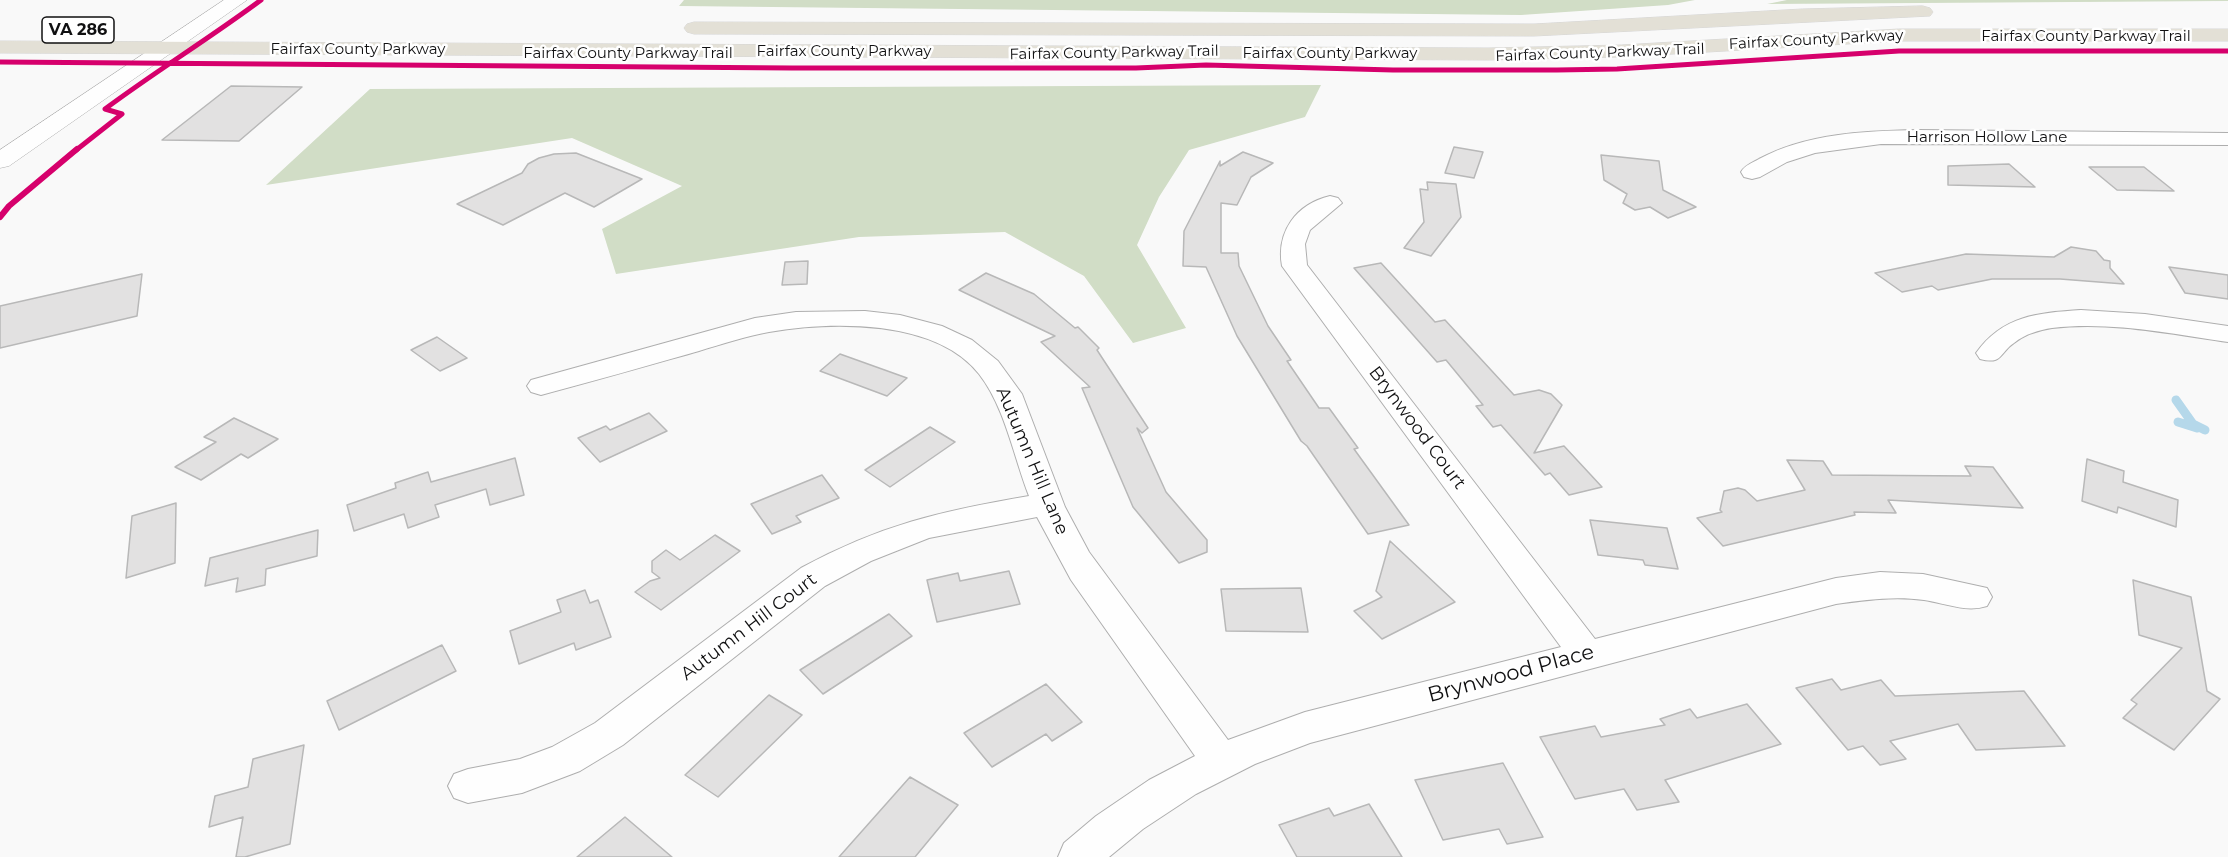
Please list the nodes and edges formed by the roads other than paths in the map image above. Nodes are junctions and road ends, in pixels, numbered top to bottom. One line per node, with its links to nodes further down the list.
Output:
1 (237, 0): 5 (street)
2 (1948, 12): 3 (highway, Fairfax County Parkway)
3 (672, 28)
4 (0, 29): 8 (highway, Fairfax County Parkway / VA 286)
5 (194, 30): 6 (highway, Fairfax County Parkway); 8 (street)
6 (507, 30)
7 (2228, 35): 8 (highway, Fairfax County Parkway / VA 286)
8 (161, 39): 10 (highway, Fairfax County Parkway / VA 286); 13 (street)
9 (0, 47): 10 (highway, Fairfax County Parkway / VA 286)
10 (130, 48): 11 (street)
11 (17, 123)
12 (2228, 139): 14 (street, Harrison Hollow Lane)
13 (0, 161)
14 (1752, 171)
15 (1330, 203): 21 (street, Brynwood Court)
16 (2228, 334): 17 (street)
17 (1990, 353)
18 (541, 386): 19 (street, Autumn Hill Lane)
19 (1047, 504): 22 (street, Autumn Hill Lane); 23 (street, Autumn Hill Court)
20 (1975, 597): 21 (street, Brynwood Place)
21 (1587, 654): 22 (street, Brynwood Place)
22 (1221, 761): 24 (street, Brynwood Place)
23 (468, 786)
24 (1079, 857)

